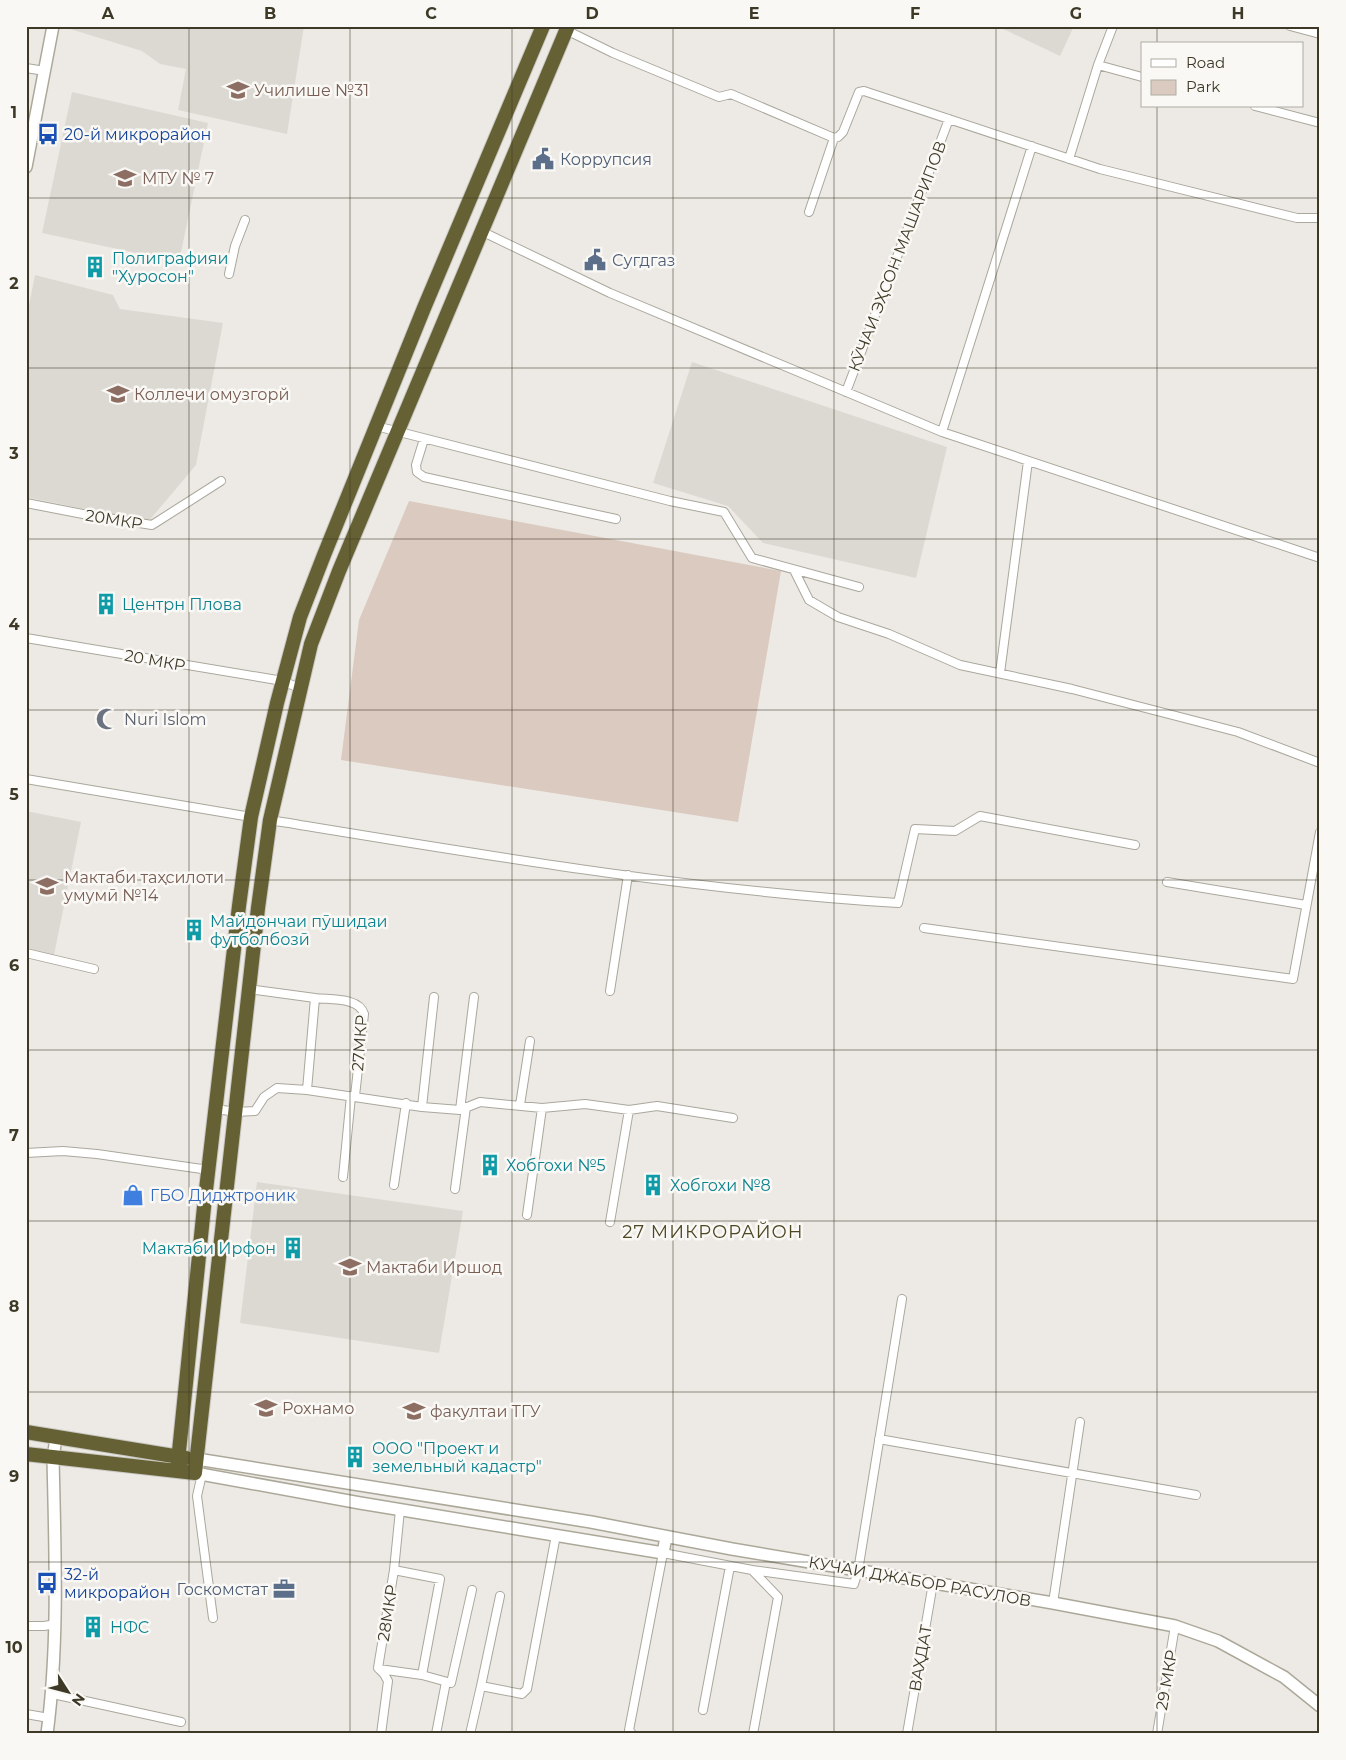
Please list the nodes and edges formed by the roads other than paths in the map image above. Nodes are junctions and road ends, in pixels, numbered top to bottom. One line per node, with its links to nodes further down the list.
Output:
1 (53, 26): 9 (street)
2 (543, 26): 22 (highway)
3 (1113, 26): 7 (street)
4 (1290, 26): 6 (street)
5 (567, 28): 14 (street); 23 (highway)
6 (1320, 34)
7 (1098, 65): 10 (street); 17 (street)
8 (26, 68): 9 (street)
9 (45, 71): 16 (street)
10 (1141, 77)
11 (1263, 108): 13 (street)
12 (949, 119): 14 (street); 15 (street); 27 (street, КӮЧАИ ЭҲСОН МАШАРИПОВ)
13 (1320, 123)
14 (834, 138): 19 (street)
15 (1032, 146): 17 (street); 30 (street)
16 (28, 152): 18 (street)
17 (1069, 159): 20 (street)
18 (26, 167)
19 (809, 212)
20 (1320, 218)
21 (245, 220): 26 (street)
22 (460, 222): 23 (highway); 24 (highway)
23 (481, 231): 25 (highway); 27 (street)
24 (452, 242): 25 (highway); 28 (highway)
25 (474, 250): 29 (highway)
26 (229, 274)
27 (846, 392): 30 (street)
28 (376, 426): 29 (street); 41 (highway)
29 (397, 432): 31 (street); 42 (highway)
30 (942, 432): 32 (street)
31 (424, 438): 35 (street); 37 (street)
32 (1028, 461): 36 (street); 40 (street)
33 (221, 481): 34 (street, 20МКР)
34 (26, 503)
35 (616, 519)
36 (1320, 558)
37 (794, 570): 38 (street); 40 (street)
38 (858, 587)
39 (26, 638): 41 (street, 20 МКР)
40 (1000, 673): 43 (street)
41 (283, 681): 42 (street, 20 МКР); 45 (highway)
42 (301, 689): 46 (highway)
43 (1320, 763)
44 (26, 779): 45 (street)
45 (251, 818): 68 (highway)
46 (270, 820): 49 (street); 55 (highway)
47 (1320, 832): 51 (street)
48 (1135, 845): 49 (street)
49 (628, 875): 56 (street)
50 (1166, 882): 51 (street)
51 (1306, 905): 52 (street)
52 (924, 928)
53 (26, 953): 54 (street)
54 (94, 968)
55 (248, 989): 59 (street, 27МКР); 70 (highway)
56 (610, 991)
57 (434, 997): 65 (street)
58 (474, 997): 66 (street)
59 (315, 998): 61 (street); 62 (street, 27МКР)
60 (530, 1041): 64 (street)
61 (307, 1090): 62 (street); 70 (street)
62 (353, 1096): 63 (street); 74 (street, 27МКР)
63 (406, 1103): 65 (street); 75 (street)
64 (520, 1105): 66 (street); 67 (street)
65 (422, 1107): 66 (street)
66 (463, 1108): 76 (street)
67 (542, 1108): 69 (street); 77 (street)
68 (216, 1109): 70 (street); 73 (highway)
69 (629, 1110): 71 (street); 78 (street)
70 (236, 1112): 87 (highway)
71 (734, 1118)
72 (26, 1153): 73 (street)
73 (209, 1170): 86 (highway)
74 (343, 1177)
75 (394, 1185)
76 (455, 1189)
77 (527, 1215)
78 (610, 1222)
79 (902, 1299): 83 (street)
80 (1080, 1422): 88 (street)
81 (26, 1432): 82 (highway)
82 (56, 1438): 85 (street); 86 (highway)
83 (879, 1439): 88 (street); 101 (street)
84 (26, 1454): 85 (highway)
85 (53, 1458): 86 (highway); 107 (street)
86 (178, 1464): 87 (highway)
87 (198, 1469): 89 (street, КУЧАИ ДЖАБОР РАСУЛОВ); 91 (street); 106 (street)
88 (1071, 1473): 92 (street); 105 (street)
89 (295, 1474): 90 (street, КУЧАИ ДЖАБОР РАСУЛОВ); 91 (street)
90 (347, 1484): 93 (street); 96 (street, КУЧАИ ДЖАБОР РАСУЛОВ)
91 (292, 1491): 93 (street)
92 (1196, 1495)
93 (343, 1500): 94 (street)
94 (400, 1510): 95 (street); 99 (street)
95 (556, 1535): 97 (street); 113 (street)
96 (666, 1537): 97 (street); 101 (street, КУЧАИ ДЖАБОР РАСУЛОВ)
97 (663, 1553): 98 (street); 124 (street)
98 (730, 1566): 100 (street); 116 (street)
99 (394, 1570): 110 (street, 28МКР); 111 (street, 28МКР)
100 (752, 1570): 101 (street); 125 (street)
101 (858, 1571): 102 (street, КУЧАИ ДЖАБОР РАСУЛОВ)
102 (933, 1583): 105 (street, КУЧАИ ДЖАБОР РАСУЛОВ); 126 (street, ВАҲДАТ)
103 (472, 1590): 112 (street)
104 (500, 1596): 113 (street)
105 (1052, 1603): 109 (street, КУЧАИ ДЖАБОР РАСУЛОВ)
106 (213, 1618)
107 (56, 1624): 108 (street); 114 (street)
108 (26, 1626)
109 (1175, 1626): 115 (street, КУЧАИ ДЖАБОР РАСУЛОВ); 127 (street, 29 МКР)
110 (378, 1668): 111 (street); 121 (street)
111 (422, 1676): 112 (street)
112 (446, 1682): 122 (street)
113 (481, 1686): 123 (street)
114 (53, 1694): 118 (street); 119 (street)
115 (1320, 1706)
116 (703, 1710)
117 (26, 1714): 118 (street)
118 (50, 1718): 120 (street)
119 (181, 1722)
120 (47, 1734)
121 (381, 1734)
122 (436, 1734)
123 (470, 1734)
124 (632, 1734)
125 (753, 1734)
126 (907, 1734)
127 (1157, 1734)

